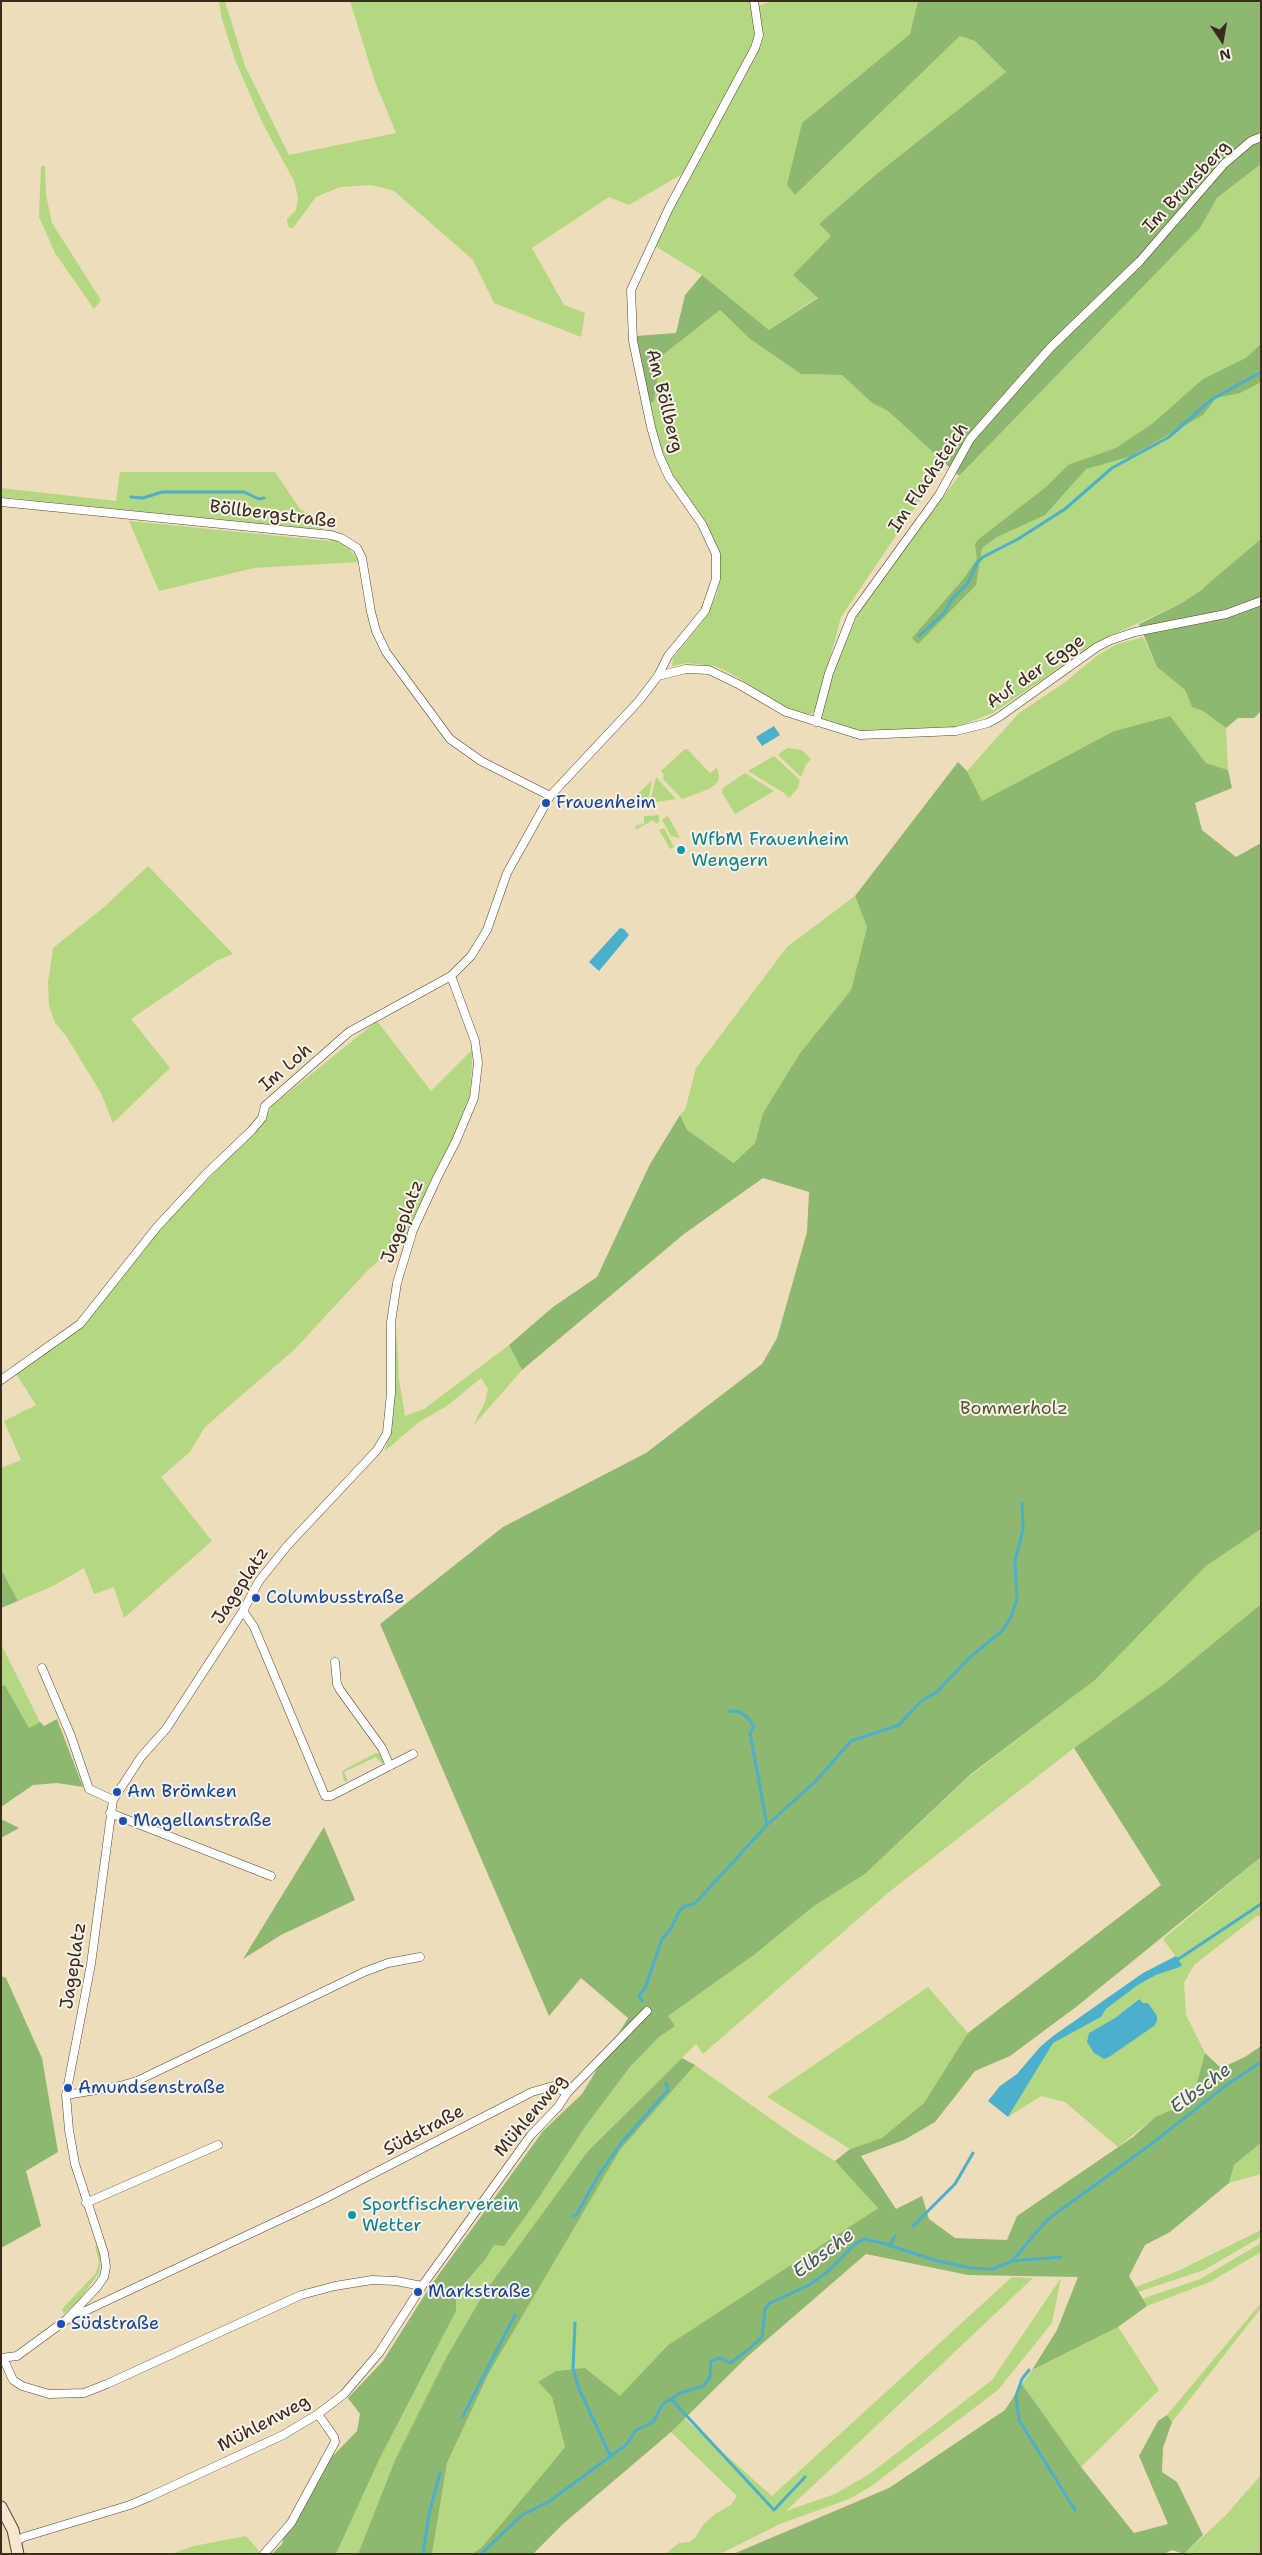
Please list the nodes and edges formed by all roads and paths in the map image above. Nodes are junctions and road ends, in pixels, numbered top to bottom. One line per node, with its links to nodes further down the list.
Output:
1 (754, 1): 6 (street, Am Böllberg)
2 (1261, 137): 3 (street, Im Brunsberg)
3 (1140, 261): 7 (street, Im Flachsteich)
4 (1, 502): 8 (street, Böllbergstraße)
5 (1261, 601): 7 (street, Auf der Egge)
6 (658, 676): 7 (street, Auf der Egge); 8 (street, Am Böllberg)
7 (816, 722)
8 (550, 796): 9 (street, Im Loh)
9 (451, 976): 10 (street, Im Loh); 11 (street, Jageplatz)
10 (1, 1380)
11 (243, 1611): 15 (street); 16 (street, Jageplatz)
12 (335, 1662): 15 (street)
13 (42, 1668): 16 (street)
14 (414, 1754): 15 (street)
15 (390, 1766)
16 (113, 1800): 17 (street, Jageplatz)
17 (110, 1813): 18 (street); 22 (street, Jageplatz)
18 (271, 1876)
19 (420, 1957): 22 (street)
20 (648, 2012): 21 (street, Mühlenweg)
21 (567, 2093): 25 (street, Mühlenweg); 26 (street, Südstraße)
22 (66, 2095): 24 (street, Jageplatz)
23 (218, 2144): 24 (street)
24 (86, 2203): 26 (street, Jageplatz)
25 (422, 2286): 27 (street); 28 (street, Mühlenweg)
26 (66, 2320): 27 (street, Südstraße)
27 (2, 2358)
28 (318, 2414): 30 (street, Mühlenweg); 32 (street)
29 (1, 2507): 30 (main road)
30 (16, 2541): 31 (main road)
31 (18, 2554)
32 (264, 2554)

